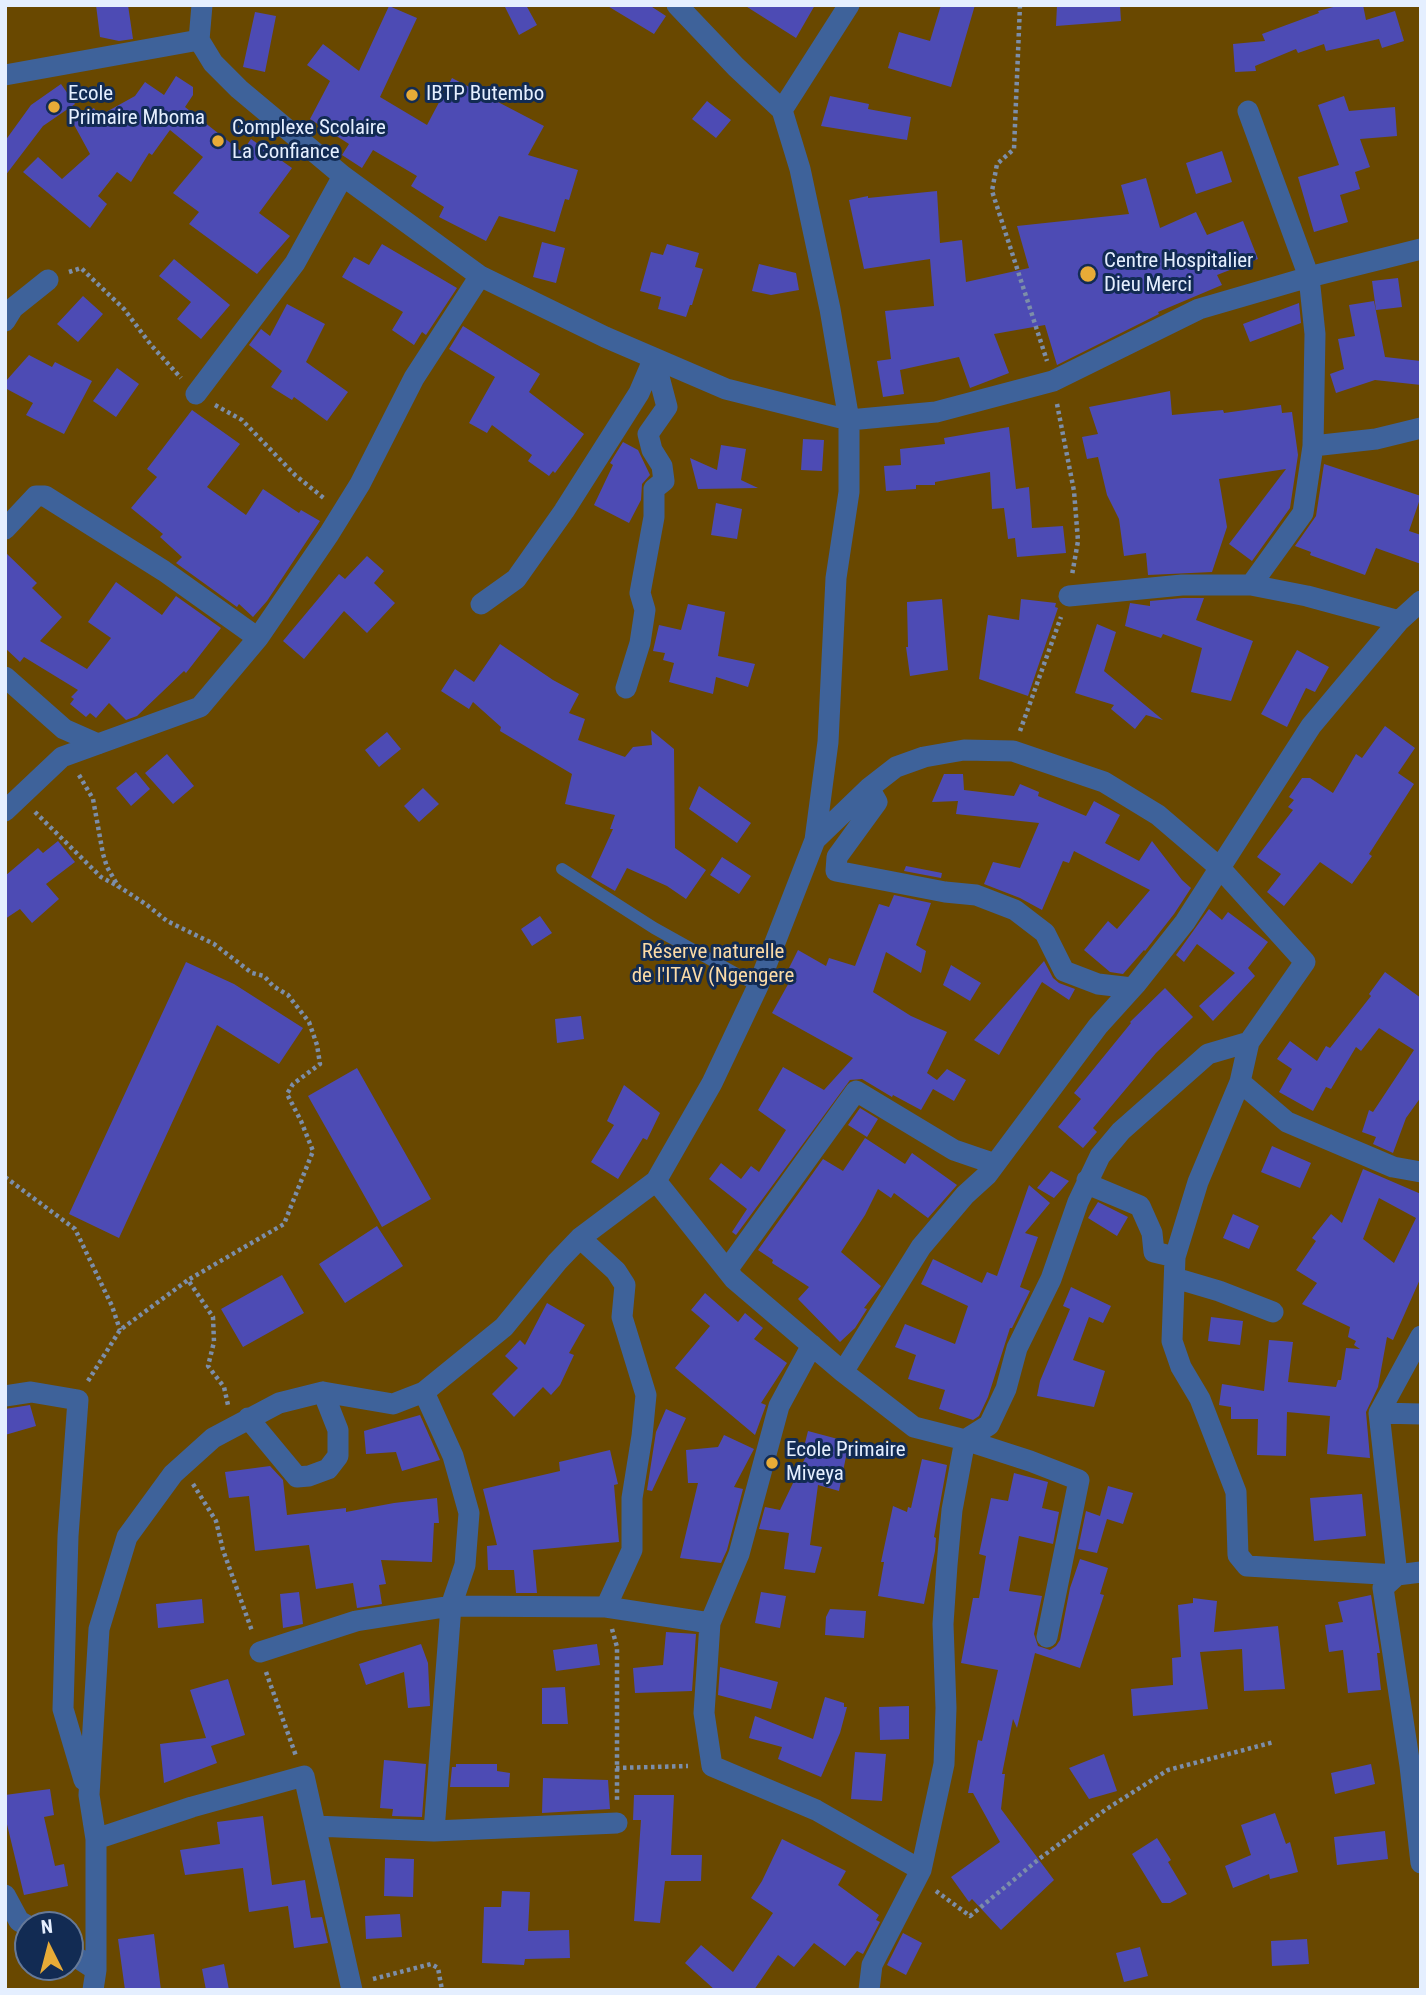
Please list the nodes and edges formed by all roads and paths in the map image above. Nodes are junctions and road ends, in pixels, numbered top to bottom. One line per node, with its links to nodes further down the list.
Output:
1 (202, 5): 4 (street)
2 (849, 5): 6 (street)
3 (680, 6): 6 (street)
4 (199, 40): 5 (street); 8 (street)
5 (5, 75)
6 (782, 110): 16 (street)
7 (1248, 111): 11 (street)
8 (343, 176): 10 (street); 15 (street)
9 (1421, 248): 11 (street)
10 (480, 276): 14 (street); 25 (street)
11 (1309, 277): 16 (street); 18 (street)
12 (48, 280): 13 (street)
13 (5, 321)
14 (654, 358): 16 (street); 23 (street); 27 (street)
15 (196, 394)
16 (849, 420): 33 (street)
17 (1421, 428): 18 (street)
18 (1313, 446): 20 (street)
19 (5, 529): 25 (street)
20 (1251, 585): 21 (street); 24 (street)
21 (1069, 596)
22 (1421, 601): 24 (street)
23 (481, 604)
24 (1399, 621): 34 (street)
25 (258, 638): 28 (street)
26 (5, 677): 28 (street)
27 (626, 688)
28 (98, 744): 29 (street)
29 (62, 757): 30 (street); 36 (path)
30 (36, 779): 32 (street); 36 (path)
31 (869, 788): 33 (street); 34 (street); 38 (street)
32 (5, 811)
33 (815, 840): 37 (street)
34 (1220, 868): 38 (street); 39 (street)
35 (562, 869): 37 (lane)
36 (118, 886): 49 (path)
37 (758, 986): 45 (street)
38 (1132, 988): 41 (street)
39 (1249, 1042): 40 (street); 44 (street)
40 (1240, 1082): 42 (street); 47 (street)
41 (995, 1164): 48 (street); 54 (street)
42 (1421, 1171)
43 (5, 1177): 51 (path)
44 (1087, 1180): 47 (street); 62 (street)
45 (656, 1181): 46 (street); 48 (street)
46 (580, 1238): 56 (street); 67 (street)
47 (1175, 1267): 50 (street); 65 (street)
48 (727, 1270): 53 (street)
49 (188, 1280): 51 (path); 61 (path)
50 (1273, 1312)
51 (120, 1330): 58 (path)
52 (1421, 1336): 59 (street)
53 (813, 1345): 54 (street); 68 (street)
54 (843, 1372): 62 (street)
55 (323, 1392): 56 (street); 61 (street); 61 (street)
56 (424, 1392): 66 (street)
57 (5, 1396): 58 (street)
58 (78, 1401): 76 (street)
59 (1378, 1413): 60 (street); 65 (street)
60 (1421, 1414)
61 (241, 1422): 63 (street)
62 (965, 1440): 69 (street); 82 (street)
63 (181, 1466): 70 (path); 76 (street)
64 (1421, 1572): 65 (street)
65 (1397, 1575): 72 (street)
66 (451, 1606): 67 (street); 70 (street); 79 (street)
67 (606, 1607): 68 (street); 74 (path)
68 (710, 1623): 73 (street)
69 (1047, 1637)
70 (260, 1652): 75 (path)
71 (1273, 1742): 82 (path)
72 (1415, 1765): 81 (street)
73 (712, 1766): 74 (path); 82 (street)
74 (616, 1768): 77 (path)
75 (304, 1776): 78 (street); 80 (street)
76 (89, 1795): 80 (street)
77 (617, 1823): 79 (street)
78 (315, 1826): 79 (street); 86 (street)
79 (434, 1831)
80 (96, 1839): 85 (street)
81 (1421, 1863)
82 (921, 1870): 88 (street)
83 (5, 1895): 84 (street)
84 (14, 1915)
85 (94, 1980)
86 (351, 1988): 87 (path)
87 (442, 1990)
88 (869, 1990)

